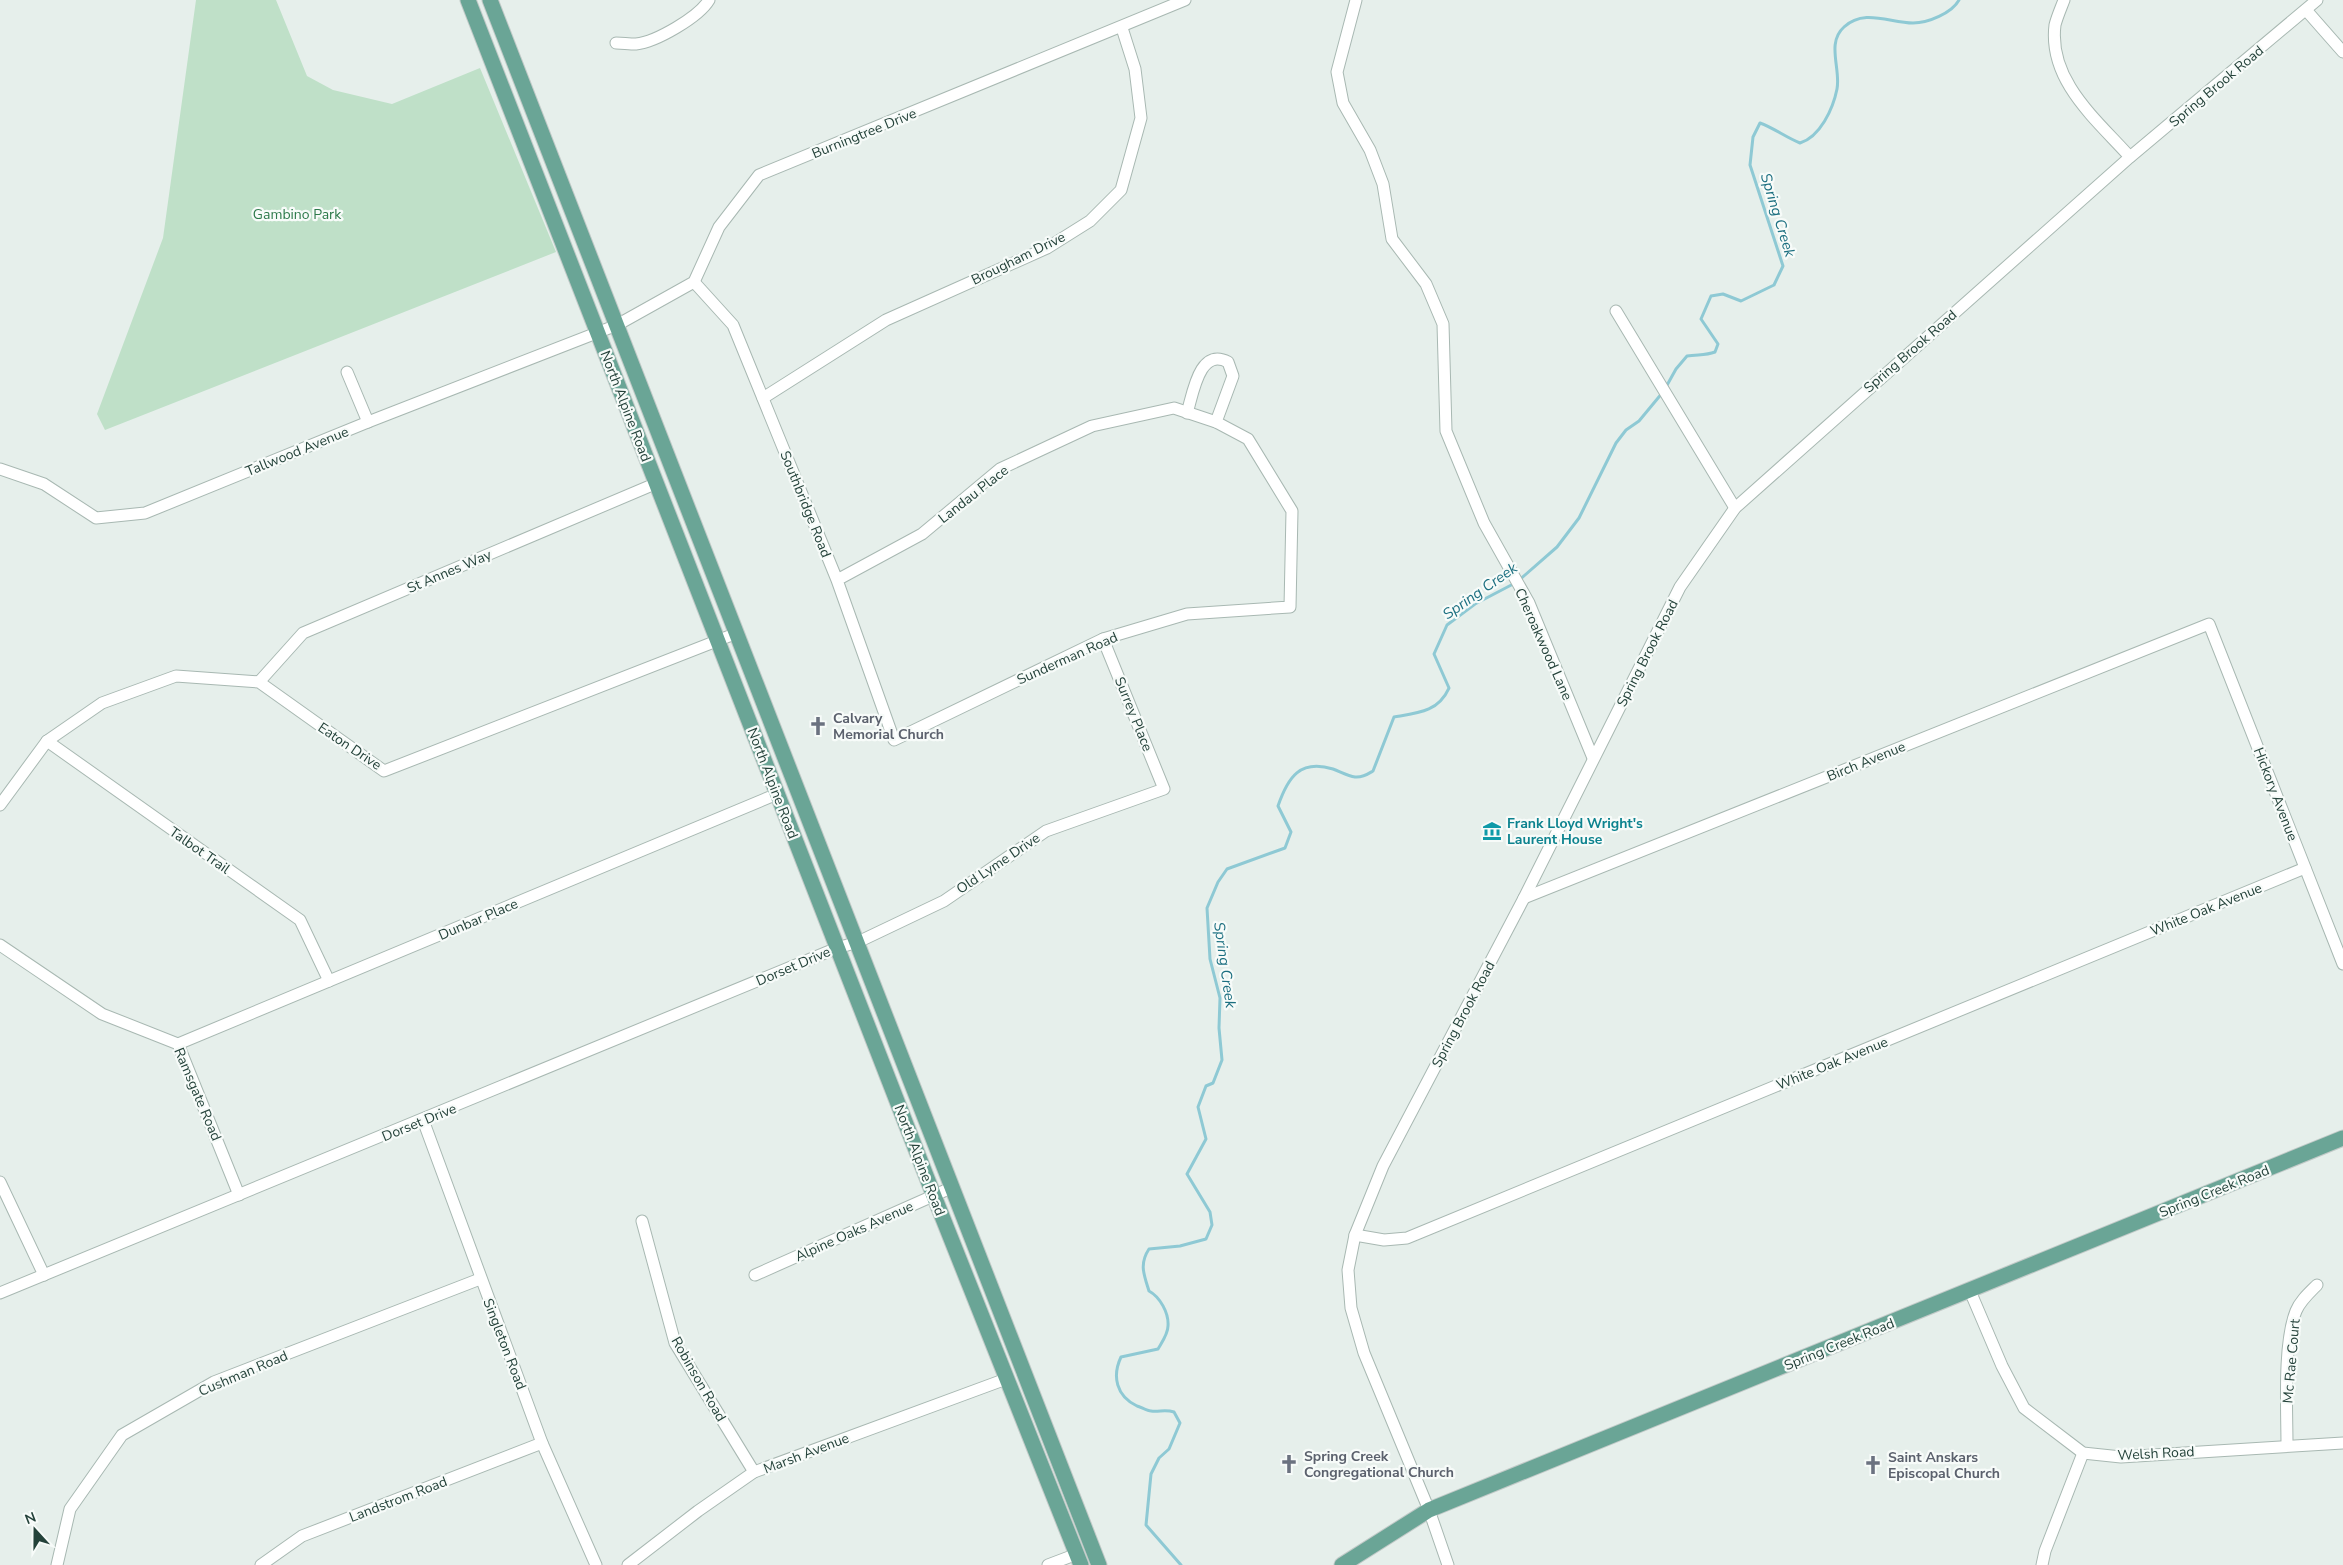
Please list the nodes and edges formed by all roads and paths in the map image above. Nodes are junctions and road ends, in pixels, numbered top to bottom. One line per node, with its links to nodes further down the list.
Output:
1 (468, 0): 16 (main road, North Alpine Road)
2 (490, 0): 15 (main road, North Alpine Road)
3 (709, 0): 10 (street)
4 (1185, 0): 9 (street, Burningtree Drive)
5 (1356, 0): 34 (street, Cheroakwood Lane)
6 (2064, 0): 12 (street)
7 (2317, 0): 8 (street, Spring Brook Road)
8 (2306, 10): 11 (street); 12 (street, Spring Brook Road)
9 (1122, 28): 13 (street, Burningtree Drive); 18 (street, Brougham Drive)
10 (616, 43)
11 (2343, 52)
12 (2130, 157): 25 (street, Spring Brook Road)
13 (694, 282): 15 (street); 18 (street, Southbridge Road)
14 (1616, 311): 25 (street)
15 (617, 325): 16 (street); 28 (main road, North Alpine Road)
16 (597, 331): 21 (street, Tallwood Avenue); 24 (main road, North Alpine Road)
17 (348, 372): 21 (street)
18 (763, 398): 26 (street, Southbridge Road)
19 (1174, 408): 20 (street, Sunderman Road); 26 (street, Landau Place)
20 (1188, 413): 22 (street, Sunderman Road); 22 (street)
21 (368, 422): 23 (street, Tallwood Avenue)
22 (1216, 422): 30 (street, Sunderman Road)
23 (0, 469)
24 (657, 483): 29 (main road, North Alpine Road); 31 (street, St Annes Way)
25 (1735, 508): 34 (street, Spring Brook Road)
26 (837, 580): 32 (street, Southbridge Road)
27 (2209, 624): 38 (street, Hickory Avenue); 39 (street, Birch Avenue)
28 (737, 633): 29 (street, Eaton Drive); 40 (main road, North Alpine Road)
29 (717, 639): 31 (street, Eaton Drive); 36 (main road, North Alpine Road)
30 (1103, 639): 32 (street, Sunderman Road); 35 (street, Surrey Place)
31 (258, 682): 33 (street)
32 (894, 740)
33 (46, 741): 37 (street); 44 (street, Talbot Trail)
34 (1593, 758): 39 (street, Spring Brook Road)
35 (1164, 789): 40 (street, Old Lyme Drive)
36 (777, 794): 42 (main road, North Alpine Road); 44 (street, Dunbar Place)
37 (0, 805)
38 (2305, 868): 43 (street, Hickory Avenue); 53 (street, White Oak Avenue)
39 (1524, 898): 53 (street, Spring Brook Road)
40 (858, 942): 42 (street, Old Lyme Drive); 49 (main road, North Alpine Road)
41 (0, 945): 45 (street, Ramsgate Road)
42 (837, 948): 46 (street, Dorset Drive); 51 (main road, North Alpine Road)
43 (2343, 964)
44 (329, 980): 45 (street, Dunbar Place)
45 (178, 1044): 50 (street, Ramsgate Road)
46 (423, 1120): 50 (street, Dorset Drive); 56 (street, Singleton Road)
47 (2343, 1138): 58 (main road, Spring Creek Road)
48 (0, 1182): 54 (street)
49 (953, 1187): 51 (street, Alpine Oaks Avenue); 73 (main road, North Alpine Road)
50 (239, 1195): 54 (street, Dorset Drive)
51 (934, 1196): 55 (street, Alpine Oaks Avenue); 60 (main road, North Alpine Road)
52 (642, 1221): 65 (street, Robinson Road)
53 (1355, 1234): 66 (street, Spring Brook Road)
54 (44, 1275): 59 (street, Dorset Drive)
55 (755, 1275)
56 (480, 1278): 61 (street, Singleton Road); 68 (street, Cushman Road)
57 (2317, 1285): 63 (street, Mc Rae Court)
58 (1970, 1291): 64 (street, Welsh Road); 66 (main road, Spring Creek Road)
59 (0, 1293)
60 (1006, 1379): 65 (street, Marsh Avenue); 67 (main road, North Alpine Road)
61 (542, 1443): 69 (street, Landstrom Road); 70 (street, Singleton Road)
62 (2343, 1443): 63 (street, Welsh Road)
63 (2287, 1445): 64 (street, Welsh Road)
64 (2083, 1452): 76 (street)
65 (754, 1472): 71 (street, Marsh Avenue)
66 (1429, 1510): 74 (main road, Spring Creek Road); 75 (street, Spring Brook Road)
67 (1079, 1560): 72 (street)
68 (57, 1565)
69 (260, 1565)
70 (596, 1565)
71 (628, 1565)
72 (1048, 1565)
73 (1099, 1565)
74 (1342, 1565)
75 (1448, 1565)
76 (2042, 1565)

